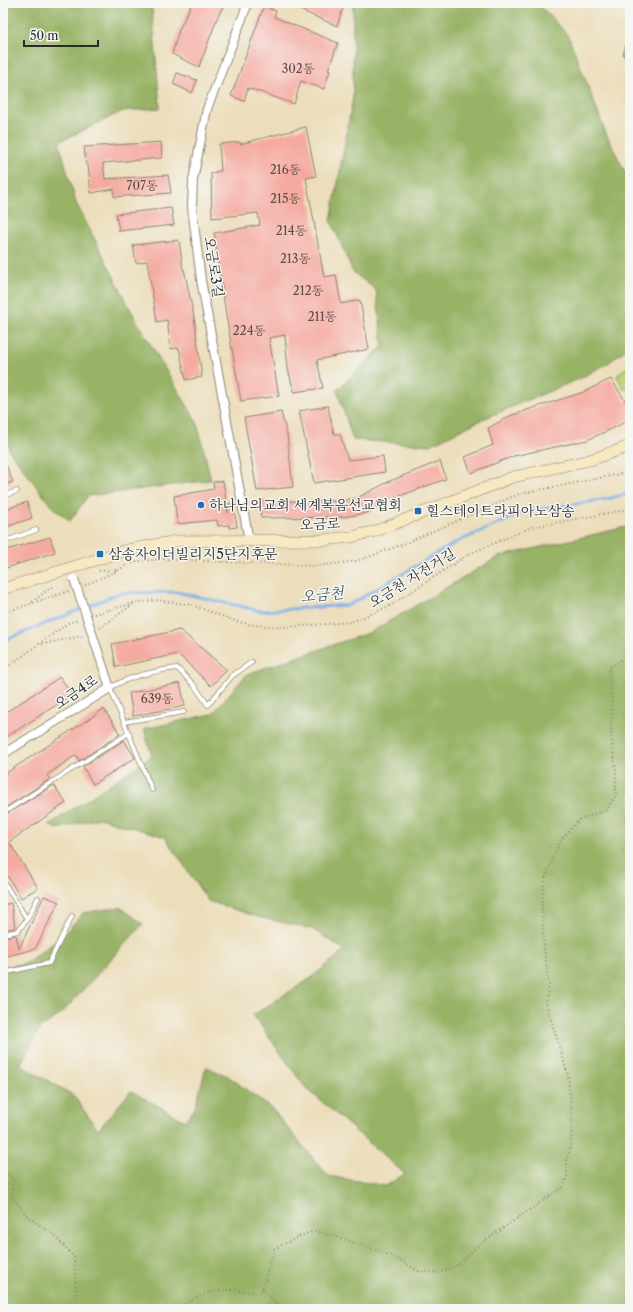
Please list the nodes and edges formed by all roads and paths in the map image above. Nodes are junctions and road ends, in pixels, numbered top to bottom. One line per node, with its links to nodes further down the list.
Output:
1 (248, 3): 9 (street, 오금로3길)
2 (630, 46): 3 (street)
3 (630, 58)
4 (630, 446): 9 (street, 오금로)
5 (17, 491): 6 (lane)
6 (3, 496)
7 (630, 509): 17 (path, 오금천 자전거길)
8 (36, 530): 10 (lane)
9 (249, 541): 11 (street, 오금로)
10 (3, 542)
11 (70, 567): 15 (street, 오금로); 19 (street, 오금4로, bridge)
12 (119, 570): 13 (path)
13 (92, 571)
14 (55, 584): 16 (path)
15 (3, 589)
16 (31, 603)
17 (134, 603): 19 (path, 오금천 자전거길); 20 (path)
18 (82, 618): 22 (path)
19 (89, 620): 26 (street, 오금4로)
20 (100, 628)
21 (82, 636): 22 (path)
22 (40, 644): 25 (path)
23 (630, 654): 40 (path)
24 (252, 662): 26 (lane)
25 (3, 670)
26 (110, 688): 28 (lane); 30 (street, 오금4로)
27 (184, 712): 28 (lane)
28 (124, 722): 29 (lane)
29 (129, 733): 31 (lane); 32 (lane)
30 (3, 754)
31 (152, 790)
32 (3, 813)
33 (3, 880): 36 (lane)
34 (38, 898): 36 (lane)
35 (72, 916): 38 (lane)
36 (27, 919): 37 (lane)
37 (3, 934)
38 (3, 973)
39 (3, 1168): 41 (path)
40 (262, 1288): 46 (path); 47 (path)
41 (76, 1300)
42 (79, 1309): 43 (path)
43 (105, 1309)
44 (114, 1309): 45 (path)
45 (123, 1309)
46 (175, 1309)
47 (276, 1309)

